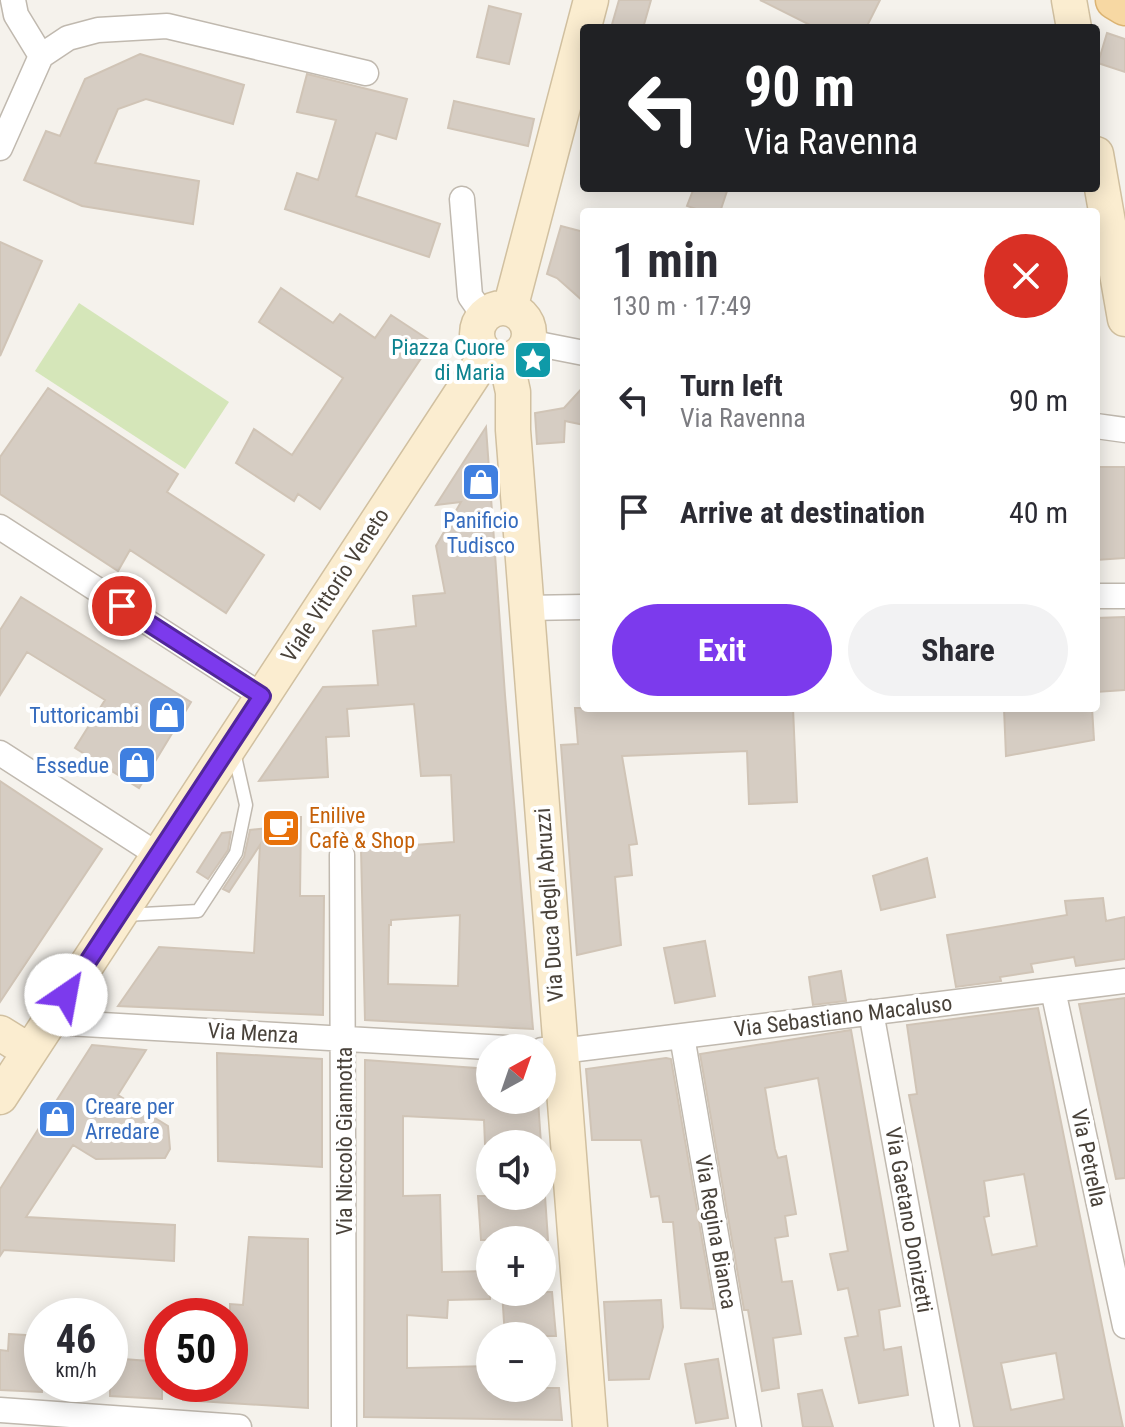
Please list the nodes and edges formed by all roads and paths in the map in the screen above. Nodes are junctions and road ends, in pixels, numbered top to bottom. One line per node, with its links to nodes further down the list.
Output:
1 (13, 0): 9 (street)
2 (591, 0): 6 (main road)
3 (1069, 0): 7 (main road)
4 (1115, 0): 5 (main road)
5 (1125, 6)
6 (584, 24)
7 (1073, 24)
8 (580, 37): 14 (main road)
9 (41, 56): 10 (street); 11 (street)
10 (366, 73)
11 (0, 148)
12 (1100, 177): 15 (main road)
13 (462, 199): 14 (street)
14 (497, 312): 16 (main road); 16 (main road)
15 (1125, 319)
16 (507, 352): 17 (street); 24 (main road, Via Duca degli Abruzzi); 25 (main road, Viale Vittorio Veneto)
17 (580, 353)
18 (1100, 427): 19 (street)
19 (1125, 430)
20 (0, 527): 25 (street)
21 (1100, 596): 22 (street)
22 (1125, 596)
23 (580, 607): 24 (street)
24 (526, 608): 36 (main road, Via Duca degli Abruzzi)
25 (262, 696): 26 (main road, Viale Vittorio Veneto)
26 (232, 742): 28 (main road, Viale Vittorio Veneto); 30 (lane)
27 (0, 753): 28 (street)
28 (158, 855): 30 (main road, Viale Vittorio Veneto)
29 (342, 855): 38 (street, Via Niccolò Giannotta)
30 (118, 916): 34 (main road, Viale Vittorio Veneto)
31 (1125, 981): 32 (street, Via Sebastiano Macaluso)
32 (1053, 990): 33 (street, Via Sebastiano Macaluso); 44 (street, Via Petrella)
33 (871, 1012): 37 (street, Via Sebastiano Macaluso); 51 (street, Via Gaetano Donizetti)
34 (49, 1022): 38 (street, Via Menza); 41 (main road, Viale Vittorio Veneto)
35 (0, 1033): 41 (main road)
36 (550, 1034)
37 (682, 1036): 40 (street, Via Sebastiano Macaluso); 50 (street, Via Regina Bianca)
38 (344, 1038): 39 (street, Via Menza); 48 (street, Via Niccolò Giannotta)
39 (476, 1046)
40 (556, 1050)
41 (29, 1051): 42 (main road, Viale Vittorio Veneto)
42 (0, 1097)
43 (556, 1099): 49 (main road, Via Duca degli Abruzzi)
44 (1125, 1326)
45 (0, 1410): 46 (street)
46 (43, 1420): 47 (street)
47 (239, 1427)
48 (344, 1427)
49 (590, 1427)
50 (749, 1427)
51 (947, 1427)

